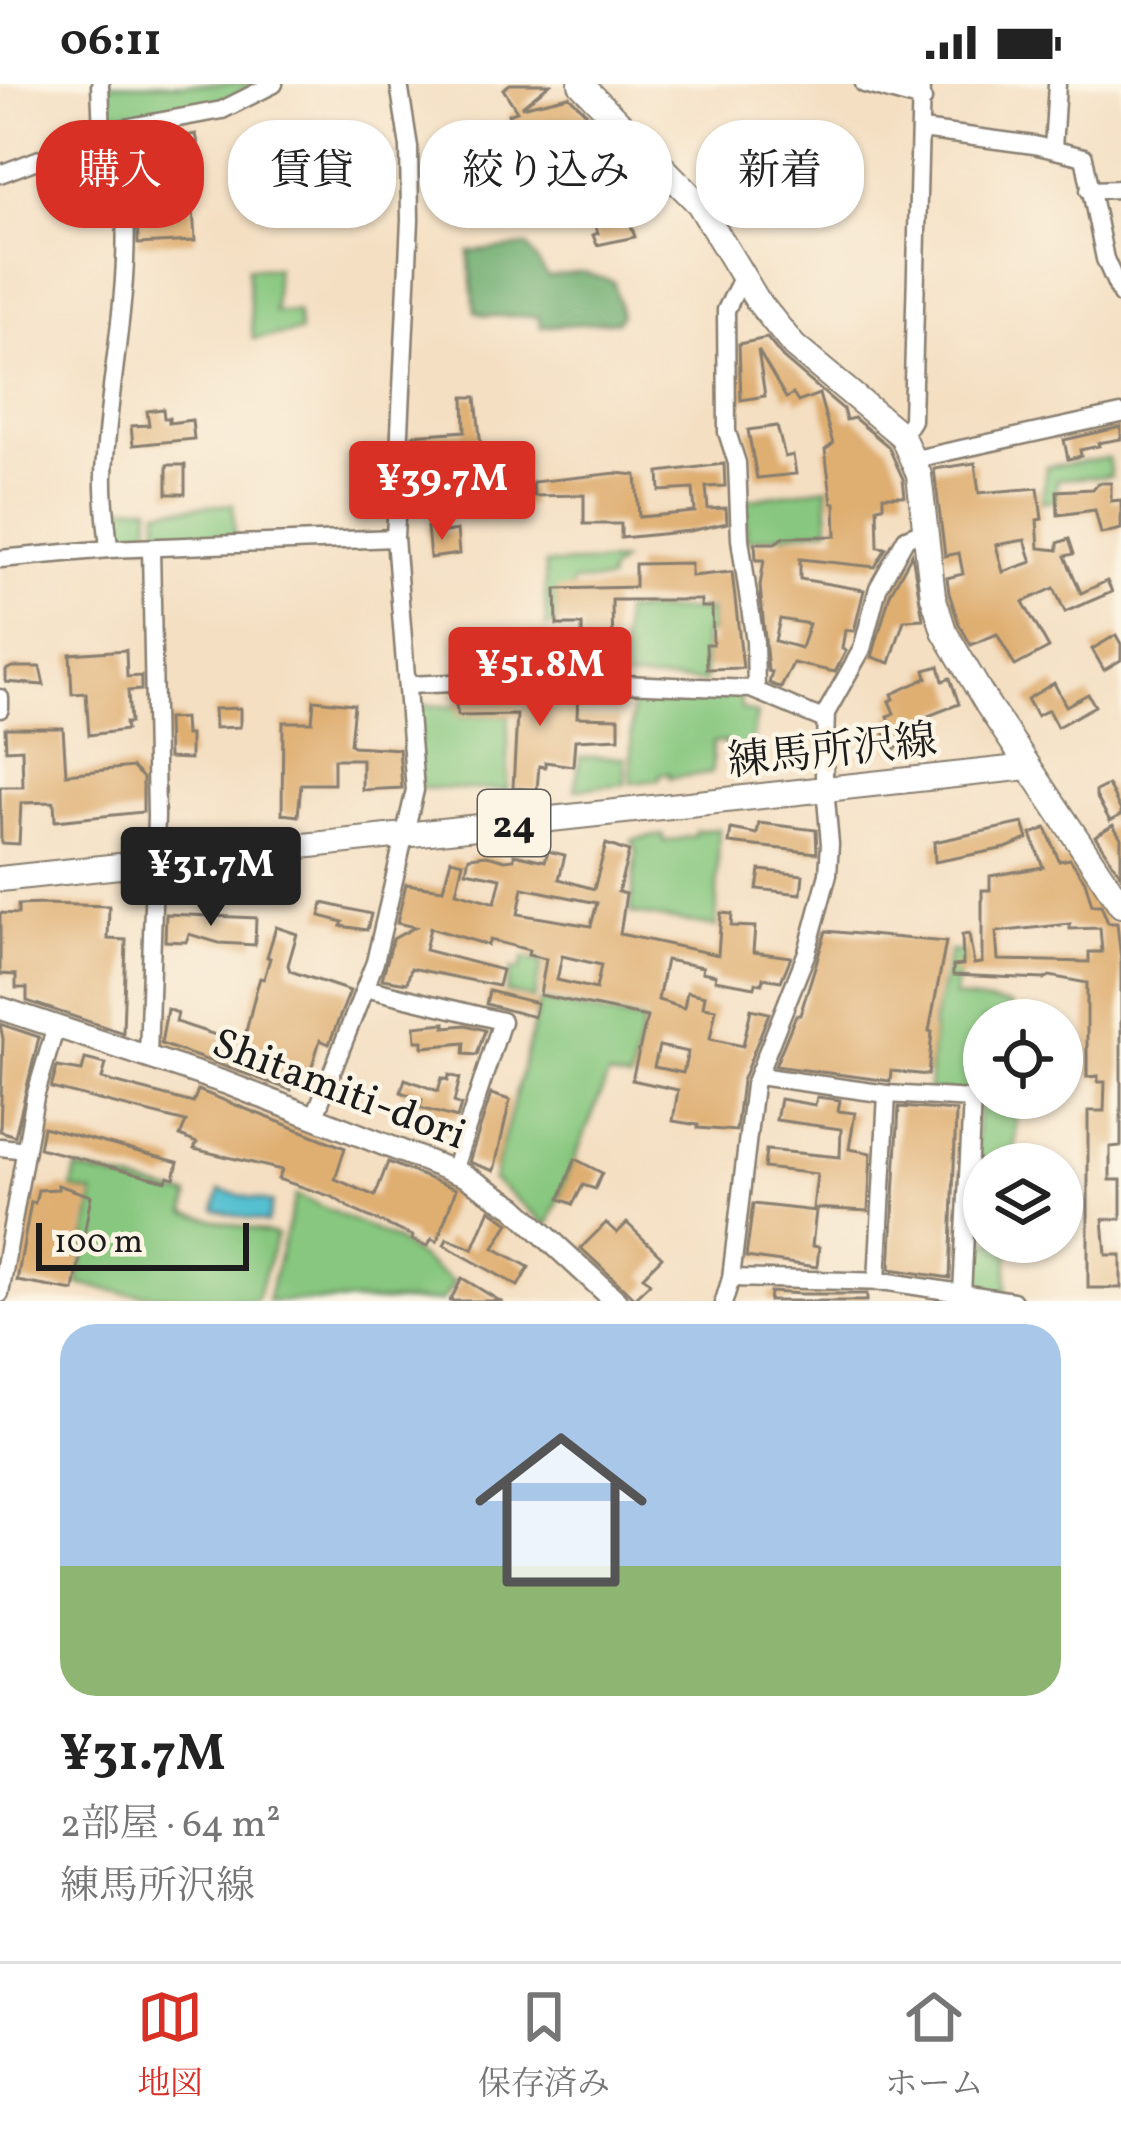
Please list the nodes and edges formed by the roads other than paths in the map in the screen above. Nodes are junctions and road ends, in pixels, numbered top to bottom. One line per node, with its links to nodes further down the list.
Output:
1 (100, 84): 8 (street)
2 (274, 84): 9 (street)
3 (399, 84): 23 (street)
4 (581, 84): 17 (main road)
5 (864, 84): 7 (street)
6 (1057, 84): 11 (street)
7 (922, 92): 10 (street)
8 (104, 120)
9 (173, 120)
10 (922, 130): 11 (street); 20 (street)
11 (1053, 149): 15 (street)
12 (36, 160): 13 (street)
13 (0, 174)
14 (1121, 189): 15 (street)
15 (1089, 190): 18 (street)
16 (124, 228): 25 (street)
17 (743, 277): 20 (main road); 28 (street)
18 (1121, 295)
19 (1121, 414): 21 (street)
20 (902, 436): 21 (main road)
21 (915, 459): 22 (main road)
22 (925, 530): 31 (street); 32 (main road)
23 (395, 538): 24 (street); 27 (street)
24 (151, 548): 25 (street); 35 (street)
25 (109, 549): 26 (street)
26 (0, 560)
27 (408, 685): 28 (street); 34 (street)
28 (756, 690): 31 (street)
29 (0, 698): 30 (street)
30 (0, 710)
31 (825, 720): 33 (street)
32 (1028, 766): 33 (main road, 練馬所沢線 / 24); 37 (main road)
33 (826, 789): 34 (main road, 練馬所沢線 / 24); 42 (street)
34 (405, 834): 35 (main road, 練馬所沢線 / 24); 38 (street)
35 (156, 863): 36 (main road, 練馬所沢線 / 24); 41 (street)
36 (0, 879)
37 (1121, 905)
38 (365, 988): 44 (street); 47 (street)
39 (0, 1008): 40 (street, Shitamiti-dori)
40 (56, 1026): 41 (street, Shitamiti-dori); 46 (street)
41 (148, 1056): 44 (street, Shitamiti-dori)
42 (758, 1076): 43 (street); 49 (street)
43 (887, 1094): 50 (street); 51 (street)
44 (314, 1118): 47 (street, Shitamiti-dori)
45 (0, 1147): 46 (street)
46 (26, 1150): 48 (street)
47 (453, 1171): 53 (street, Shitamiti-dori)
48 (2, 1271): 52 (street)
49 (731, 1278): 50 (street); 54 (street)
50 (878, 1281): 51 (street)
51 (962, 1293): 55 (street)
52 (0, 1294)
53 (616, 1301)
54 (724, 1301)
55 (1013, 1301)

